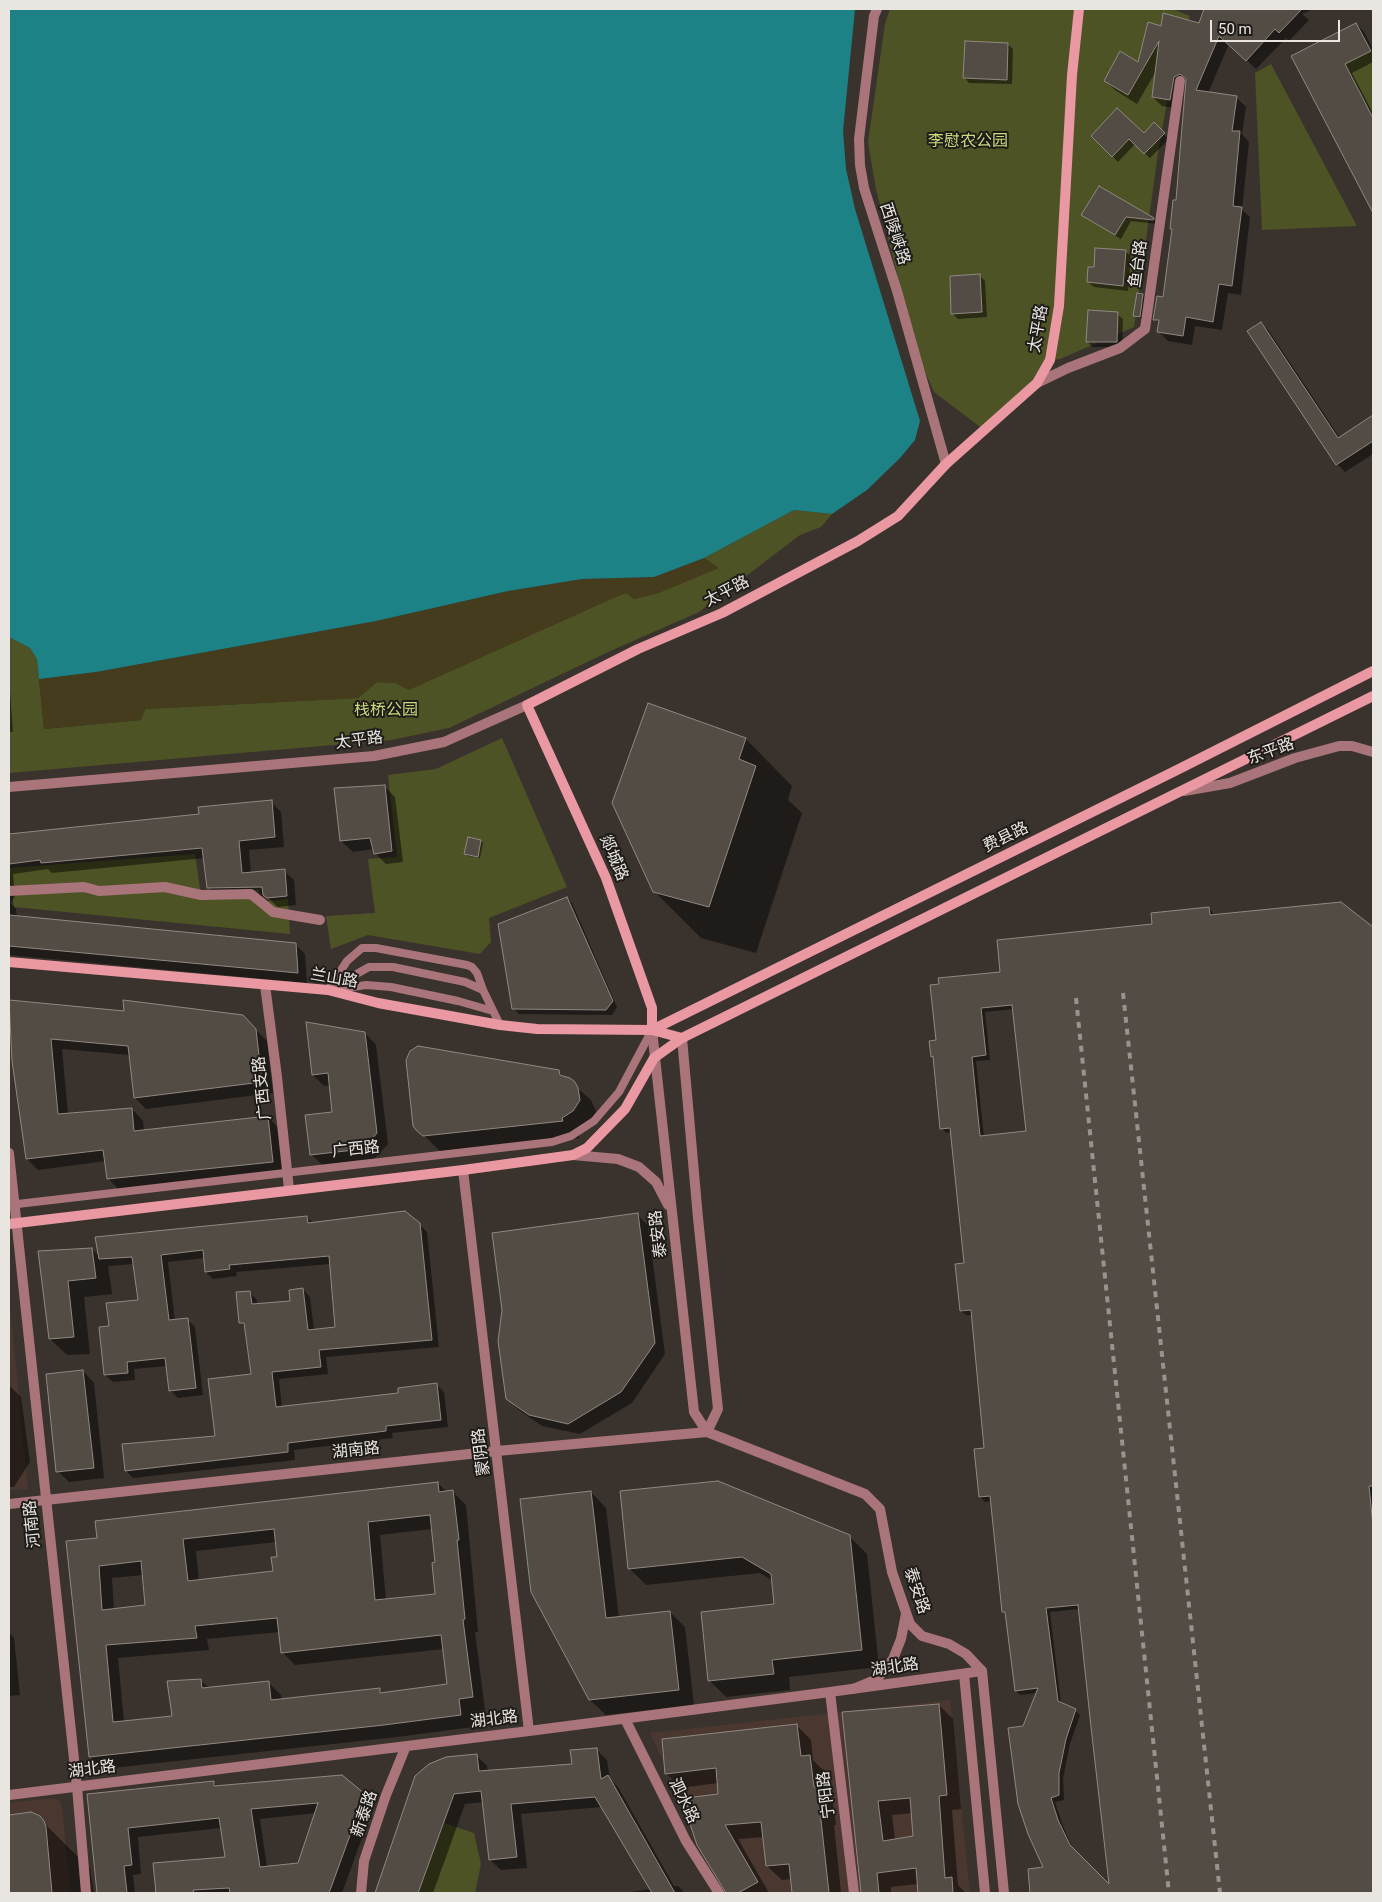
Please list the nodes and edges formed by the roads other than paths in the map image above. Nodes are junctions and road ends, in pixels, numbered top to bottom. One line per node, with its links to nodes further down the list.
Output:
1 (877, 9): 5 (street, 西陵峡路)
2 (1079, 9): 4 (main road, 太平路)
3 (1180, 81): 4 (street, 鱼台路)
4 (1036, 383): 5 (main road, 太平路)
5 (946, 464): 8 (main road, 太平路)
6 (1373, 671): 20 (main road, 费县路)
7 (1373, 696): 11 (main road)
8 (527, 705): 10 (street, 太平路); 20 (main road, 郯城路)
9 (1373, 752): 11 (street, 东平路)
10 (9, 788)
11 (1178, 792): 21 (main road)
12 (9, 891): 13 (street)
13 (320, 920)
14 (9, 962): 15 (main road, 兰山路)
15 (265, 984): 16 (main road, 兰山路); 26 (street, 广西支路)
16 (328, 990): 17 (lane); 17 (lane); 18 (lane); 19 (main road, 兰山路)
17 (484, 990): 18 (lane)
18 (493, 1011): 19 (lane)
19 (500, 1025): 20 (main road, 兰山路)
20 (652, 1030): 21 (main road); 22 (street, 泰安路); 26 (lane, 广西路)
21 (682, 1038): 22 (main road); 31 (street)
22 (654, 1058): 24 (main road, 广西路); 29 (street, 泰安路)
23 (9, 1153): 28 (street, 河南路)
24 (573, 1155): 25 (main road, 广西路); 29 (street)
25 (463, 1170): 27 (main road, 广西路); 32 (street, 蒙阴路)
26 (287, 1173): 27 (street, 广西支路); 28 (lane, 广西路)
27 (289, 1189): 30 (main road, 广西路)
28 (12, 1204): 30 (street, 河南路)
29 (671, 1212): 31 (street, 泰安路)
30 (12, 1223): 33 (street, 河南路)
31 (707, 1432): 32 (street, 湖南路); 35 (street, 泰安路)
32 (497, 1451): 33 (street, 湖南路); 41 (street, 蒙阴路)
33 (46, 1500): 34 (street, 湖南路); 43 (street, 河南路)
34 (9, 1504)
35 (906, 1614): 36 (street, 泰安路); 38 (street)
36 (982, 1671): 37 (street, 湖北路); 50 (street)
37 (964, 1674): 38 (street, 湖北路); 49 (street)
38 (853, 1689): 39 (street, 湖北路)
39 (830, 1692): 40 (street, 湖北路); 48 (street, 宁阳路)
40 (625, 1719): 41 (street, 湖北路); 47 (street, 泗水路)
41 (529, 1731): 42 (street, 湖北路)
42 (406, 1746): 43 (street, 湖北路); 46 (street, 新泰路)
43 (77, 1787): 44 (street, 湖北路); 45 (street, 河南路)
44 (9, 1795)
45 (86, 1893)
46 (361, 1893)
47 (719, 1893)
48 (854, 1893)
49 (986, 1893)
50 (1004, 1893)

